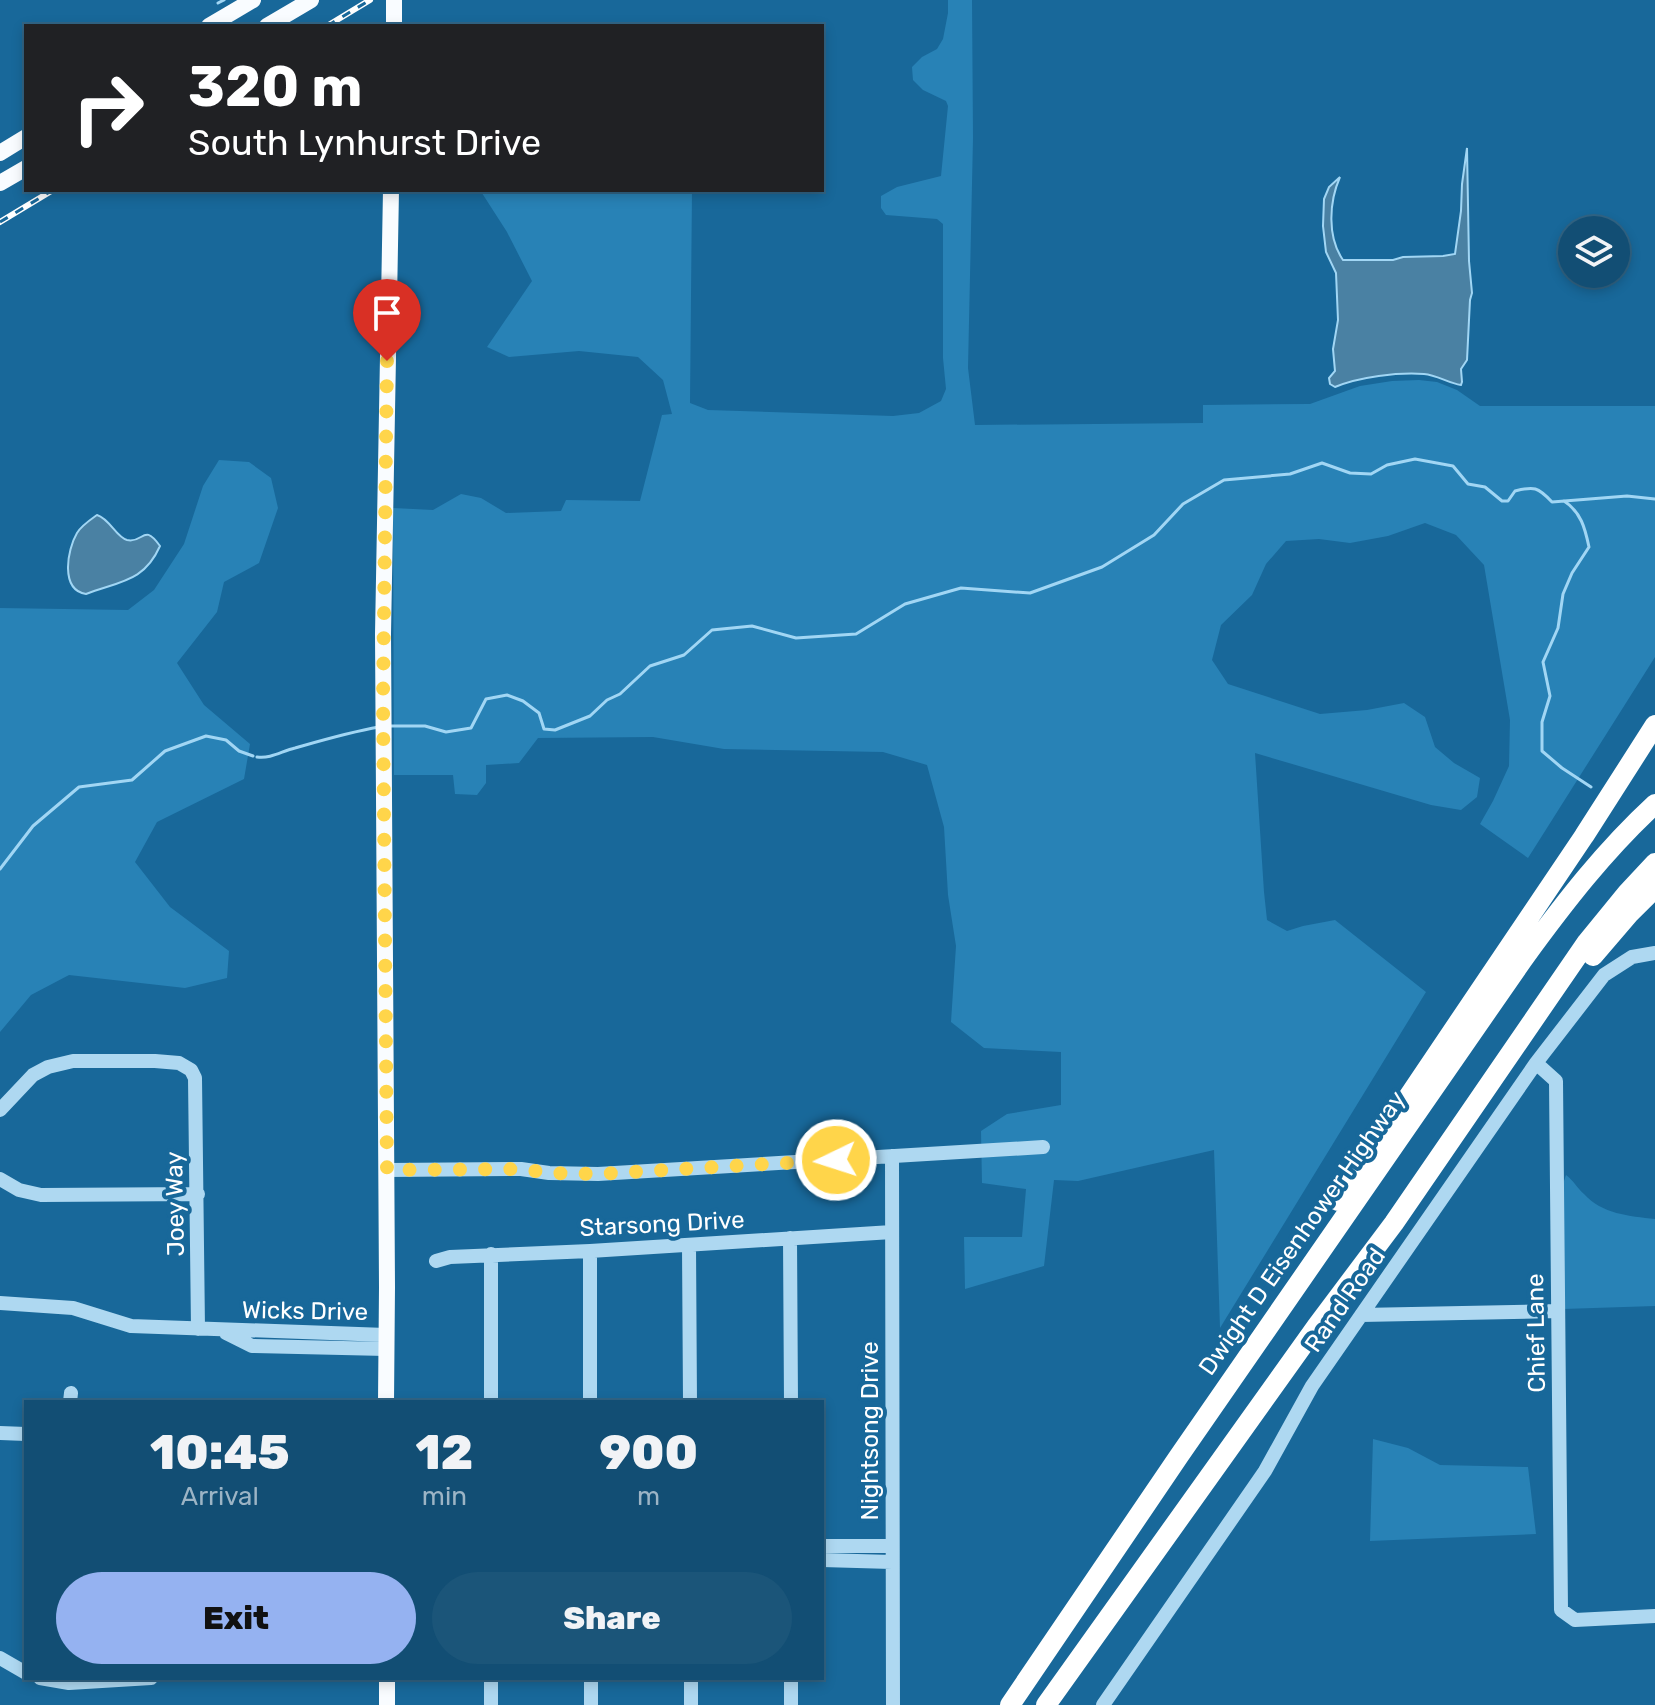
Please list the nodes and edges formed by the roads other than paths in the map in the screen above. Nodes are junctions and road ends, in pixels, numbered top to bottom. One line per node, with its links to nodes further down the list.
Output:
1 (253, 0): 4 (main road)
2 (311, 0): 5 (main road)
3 (394, 0): 6 (main road)
4 (212, 24)
5 (270, 24)
6 (394, 24)
7 (24, 138): 8 (main road)
8 (0, 153)
9 (24, 169): 10 (main road)
10 (0, 183)
11 (391, 192): 22 (main road)
12 (1655, 725): 43 (highway)
13 (1655, 804): 43 (highway, Dwight D Eisenhower Highway)
14 (1655, 863): 17 (highway)
15 (1655, 888): 17 (highway)
16 (1655, 953): 18 (street, Rand Road)
17 (1509, 1057): 65 (highway)
18 (1536, 1063): 32 (street, Chief Lane); 33 (street, Rand Road)
19 (0, 1110): 24 (street, Joey Way)
20 (1043, 1147): 21 (street)
21 (892, 1156): 22 (street); 25 (street, Nightsong Drive)
22 (387, 1170): 35 (main road)
23 (0, 1179): 24 (street)
24 (198, 1194): 34 (street, Joey Way)
25 (892, 1232): 26 (street, Starsong Drive); 45 (street, Nightsong Drive)
26 (790, 1238): 27 (street, Starsong Drive); 40 (street)
27 (689, 1245): 28 (street, Starsong Drive); 39 (street)
28 (590, 1251): 29 (street, Starsong Drive); 38 (street)
29 (491, 1254): 30 (street, Starsong Drive); 37 (street)
30 (436, 1261)
31 (0, 1303): 34 (street, Wicks Drive)
32 (1558, 1311): 33 (street); 48 (street, Chief Lane)
33 (1361, 1315): 66 (street, Rand Road)
34 (198, 1329): 35 (street, Wicks Drive)
35 (386, 1342): 36 (main road)
36 (386, 1400)
37 (491, 1400)
38 (590, 1400)
39 (690, 1400)
40 (791, 1400)
41 (0, 1433): 42 (street)
42 (24, 1434)
43 (1179, 1456): 64 (highway, Dwight D Eisenhower Highway)
44 (824, 1546): 45 (street)
45 (892, 1546): 47 (street, Nightsong Drive)
46 (824, 1560): 47 (street)
47 (892, 1562): 63 (street, Nightsong Drive)
48 (1655, 1616)
49 (0, 1658): 50 (street)
50 (24, 1672)
51 (48, 1680): 52 (street)
52 (123, 1680)
53 (387, 1680): 58 (main road)
54 (491, 1680): 59 (street)
55 (591, 1680): 60 (street)
56 (691, 1680): 61 (street)
57 (791, 1680): 62 (street)
58 (387, 1705)
59 (491, 1705)
60 (591, 1705)
61 (691, 1705)
62 (791, 1705)
63 (893, 1705)
64 (1010, 1705)
65 (1046, 1705)
66 (1103, 1705)

